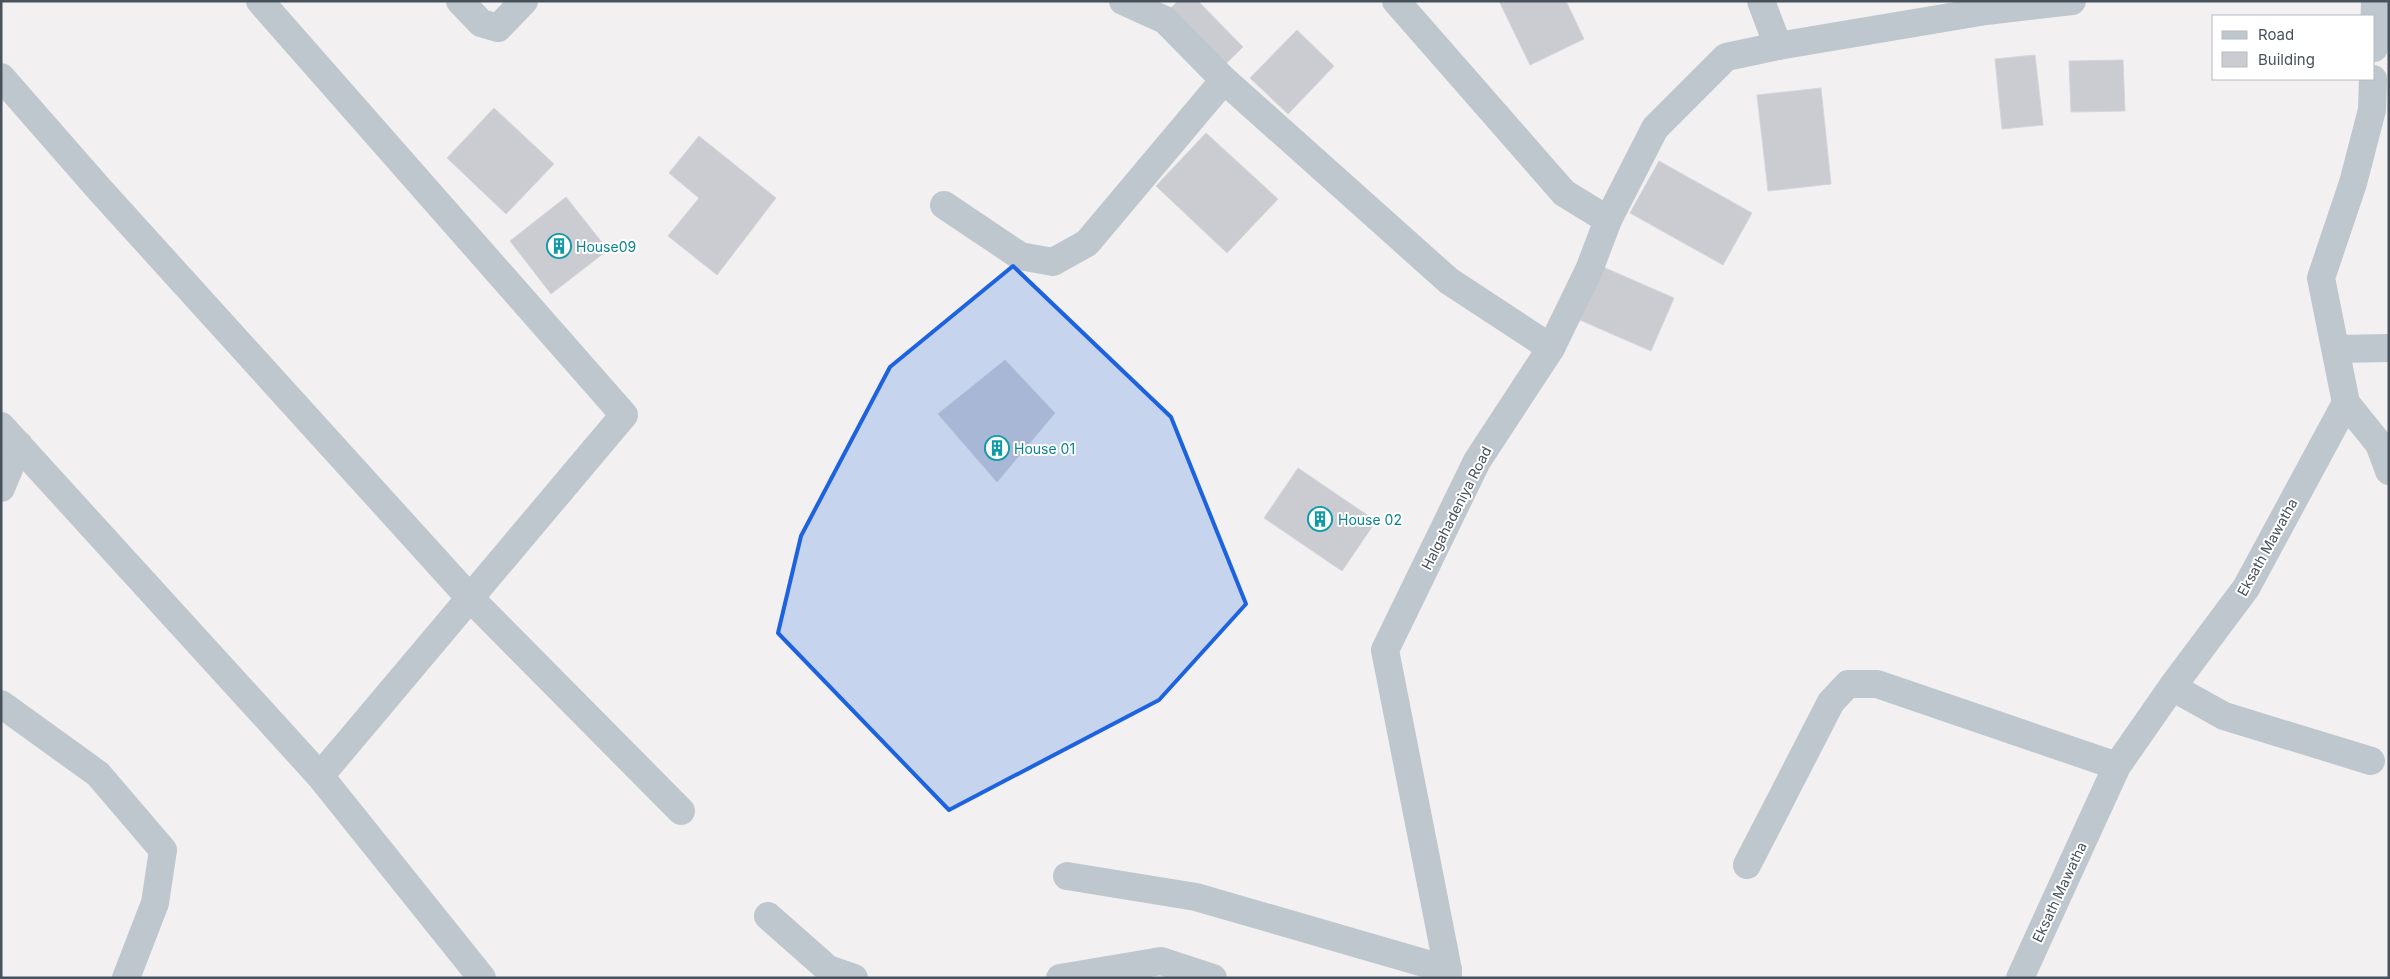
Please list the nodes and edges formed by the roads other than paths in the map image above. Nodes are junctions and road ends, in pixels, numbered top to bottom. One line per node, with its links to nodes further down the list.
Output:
1 (260, 1): 24 (street)
2 (460, 1): 3 (street)
3 (524, 1)
4 (1122, 1): 12 (street)
5 (1396, 1): 15 (street)
6 (1762, 1): 10 (street)
7 (2072, 1): 10 (street, Halgahadeniya Road)
8 (2375, 1): 9 (street)
9 (2375, 15)
10 (1778, 46): 15 (street, Halgahadeniya Road)
11 (1, 77): 24 (street)
12 (1224, 80): 14 (street); 16 (street)
13 (2373, 80): 18 (street)
14 (944, 204)
15 (1608, 220): 16 (street, Halgahadeniya Road)
16 (1551, 348): 34 (street, Halgahadeniya Road)
17 (2389, 348): 18 (street)
18 (2336, 350): 19 (street)
19 (2346, 403): 22 (street); 25 (street, Eksath Mawatha)
20 (1, 426): 21 (street)
21 (19, 446): 23 (street); 29 (street)
22 (2389, 471)
23 (1, 488)
24 (470, 598): 29 (street); 30 (street)
25 (2172, 687): 27 (street); 28 (street, Eksath Mawatha)
26 (8, 715): 35 (street)
27 (2371, 761)
28 (2117, 766): 31 (street); 40 (street, Eksath Mawatha)
29 (320, 776): 36 (street)
30 (680, 811)
31 (1747, 865)
32 (1067, 876): 34 (street)
33 (768, 916): 37 (street)
34 (1448, 974)
35 (126, 978)
36 (482, 978)
37 (854, 978)
38 (1060, 978): 39 (street)
39 (1213, 978)
40 (2020, 978)

